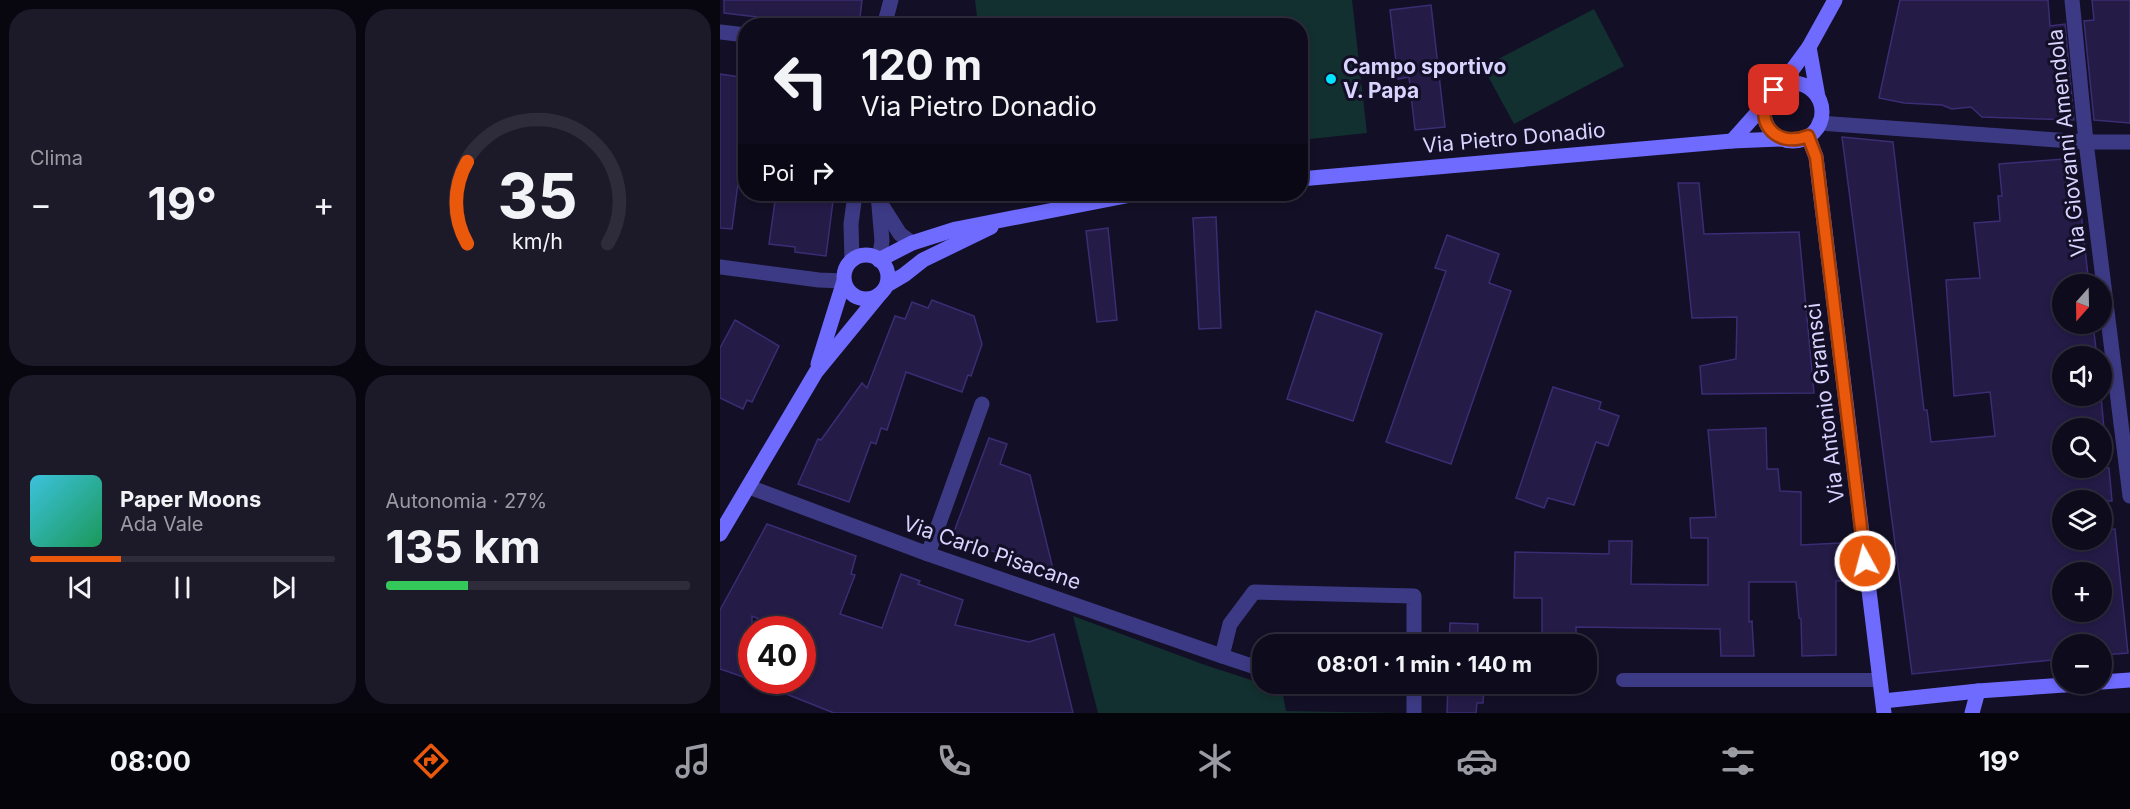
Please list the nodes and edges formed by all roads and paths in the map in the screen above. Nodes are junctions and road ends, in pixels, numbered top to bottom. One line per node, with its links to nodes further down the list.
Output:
1 (891, 0): 4 (street)
2 (1835, 0): 7 (main road)
3 (2072, 0): 15 (street, Via Giovanni Amendola)
4 (886, 18)
5 (720, 32): 6 (street)
6 (738, 34)
7 (1809, 47): 8 (main road); 9 (main road)
8 (1781, 85): 9 (main road); 10 (main road)
9 (1818, 97): 11 (main road)
10 (1765, 104): 13 (main road); 14 (main road)
11 (1819, 123): 12 (main road); 15 (street)
12 (1808, 136): 13 (main road, Via Pietro Donadio); 39 (main road, Via Antonio Gramsci)
13 (1782, 139): 14 (main road, Via Pietro Donadio)
14 (1732, 141): 17 (main road, Via Pietro Donadio)
15 (2086, 142): 16 (street); 32 (street, Via Giovanni Amendola)
16 (2130, 142)
17 (1308, 178)
18 (854, 201): 25 (street)
19 (879, 201): 24 (street)
20 (881, 201): 23 (street)
21 (1100, 201): 22 (main road)
22 (1004, 220): 23 (main road); 28 (main road)
23 (912, 243): 24 (main road)
24 (879, 260): 25 (main road); 28 (main road)
25 (852, 261): 27 (main road)
26 (720, 267): 27 (street)
27 (844, 281): 28 (main road); 29 (main road)
28 (883, 290): 29 (main road)
29 (816, 372): 31 (main road)
30 (982, 404): 34 (street)
31 (749, 487): 33 (main road); 34 (street, Via Carlo Pisacane)
32 (2130, 496)
33 (720, 534)
34 (928, 554): 36 (street, Via Carlo Pisacane)
35 (1414, 634): 36 (street)
36 (1222, 656): 37 (street, Via Carlo Pisacane)
37 (1252, 666)
38 (1623, 680): 39 (lane)
39 (1880, 680): 45 (main road, Via Antonio Gramsci)
40 (2130, 680): 41 (main road)
41 (2112, 681)
42 (2052, 686): 43 (main road)
43 (1978, 691): 45 (main road); 47 (main road)
44 (1414, 694): 46 (street)
45 (1883, 707)
46 (1414, 713)
47 (1972, 713)

